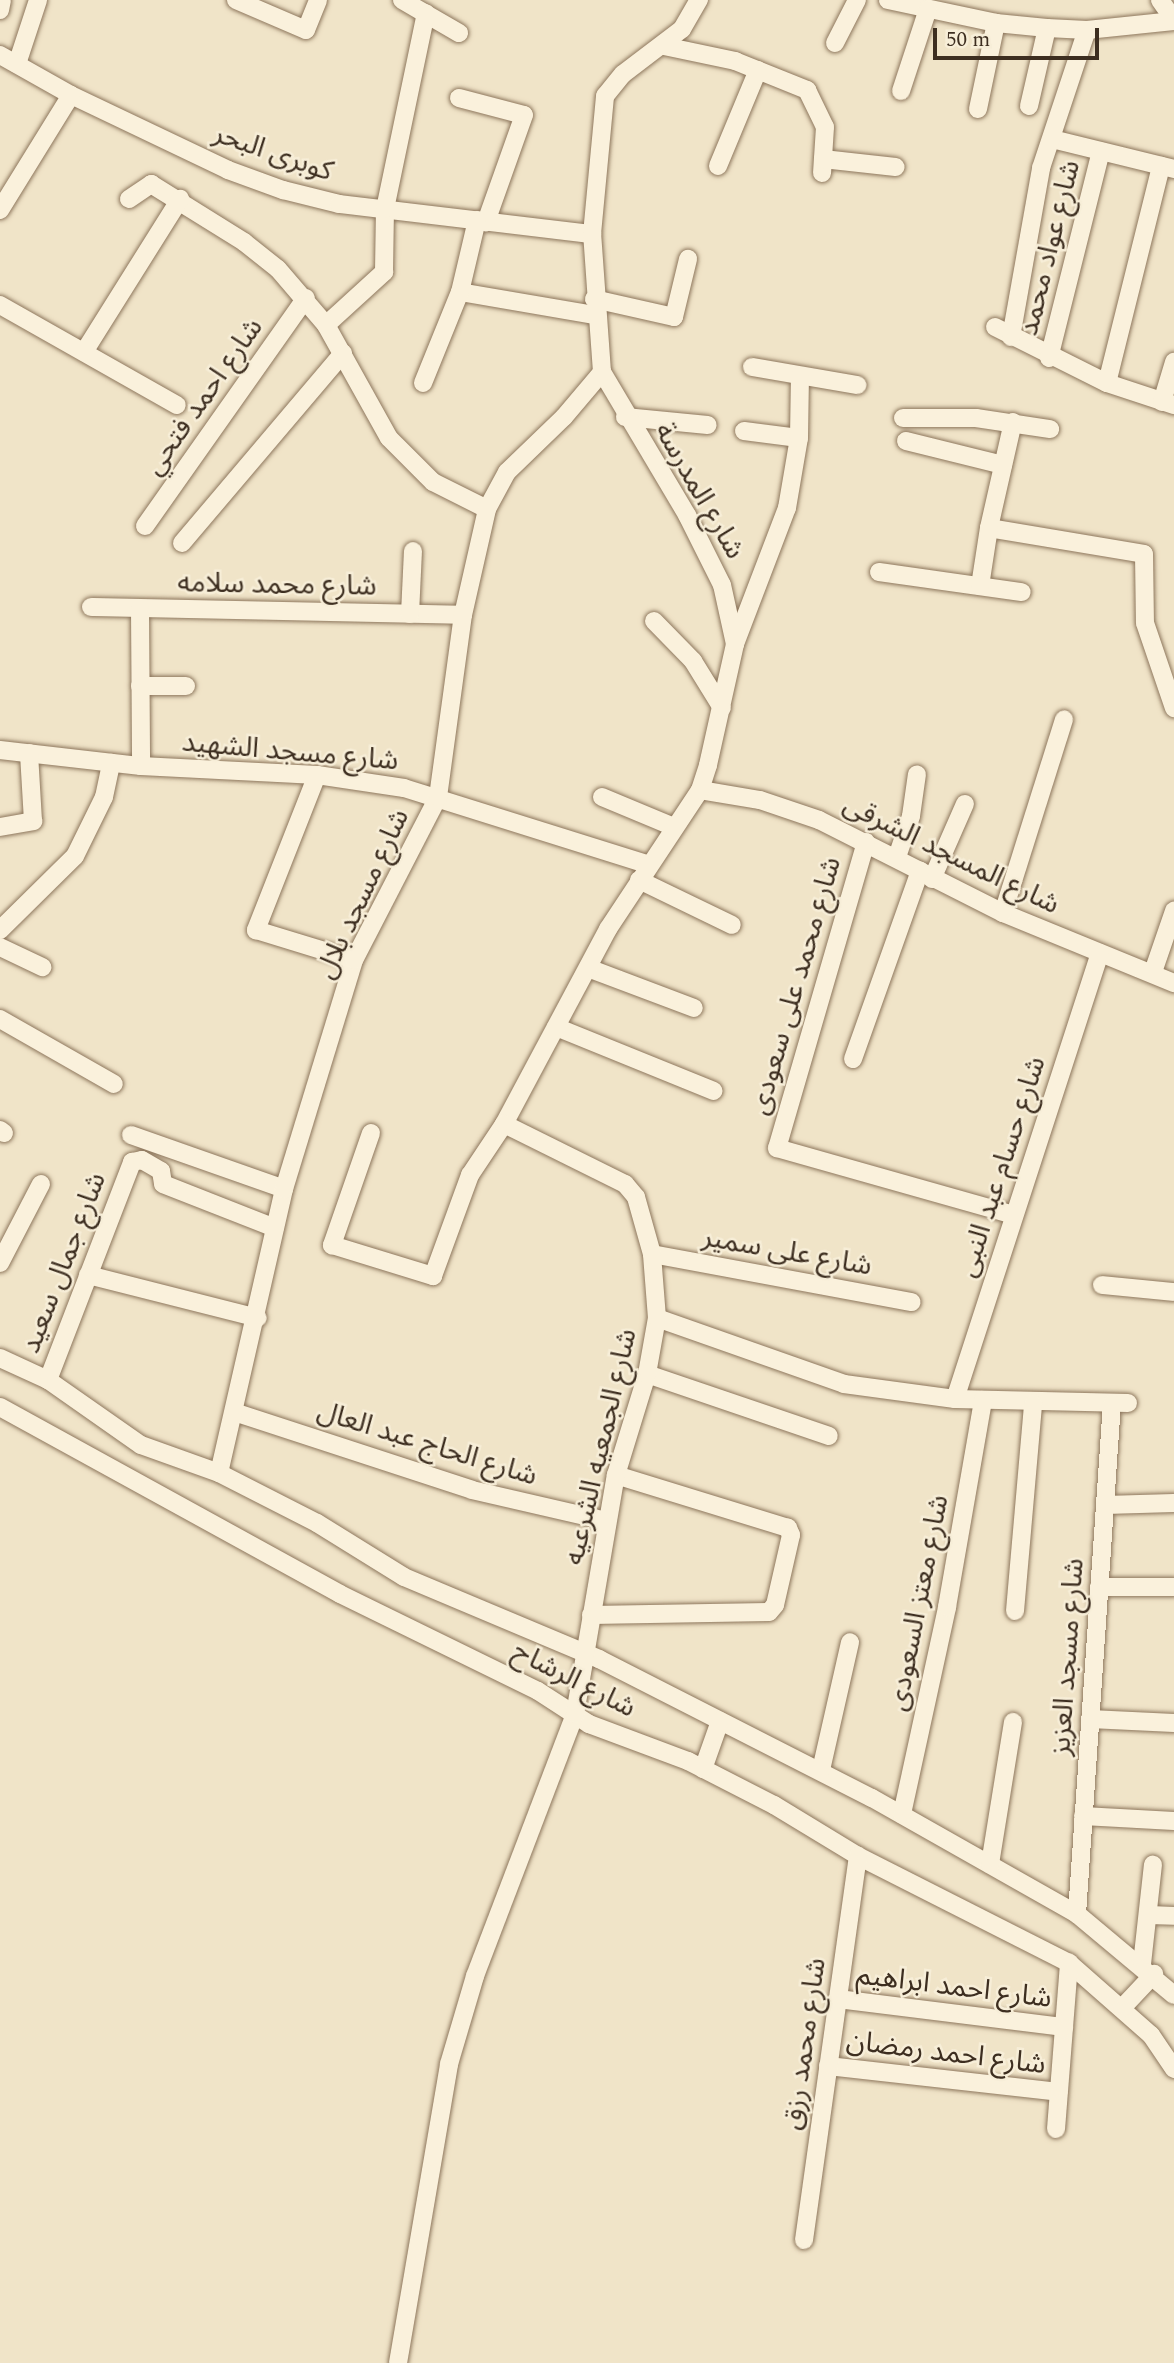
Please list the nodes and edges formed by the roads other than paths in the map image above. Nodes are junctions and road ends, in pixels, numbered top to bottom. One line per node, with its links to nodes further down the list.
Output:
1 (2, 0): 10 (street)
2 (38, 0): 20 (street)
3 (236, 0): 4 (street)
4 (318, 0)
5 (402, 0): 12 (street)
6 (699, 0): 18 (street, شارع المدرسة)
7 (857, 0): 17 (street)
8 (888, 0): 9 (street)
9 (928, 9): 13 (street); 22 (street)
10 (0, 10)
11 (1170, 11): 15 (street)
12 (426, 13): 16 (street); 34 (street)
13 (996, 23): 14 (street); 26 (street)
14 (1047, 29): 15 (street); 25 (street)
15 (1087, 30): 27 (street)
16 (459, 33)
17 (835, 43)
18 (664, 46): 21 (street); 37 (street, شارع المدرسة)
19 (0, 55): 20 (street, كوبرى البحر)
20 (17, 64): 23 (street, كوبرى البحر)
21 (758, 69): 29 (street); 30 (street)
22 (901, 91)
23 (71, 95): 34 (street, كوبرى البحر); 35 (street)
24 (459, 98): 36 (street)
25 (1029, 106)
26 (978, 109)
27 (1052, 139): 28 (street); 45 (street)
28 (1101, 151): 31 (street); 48 (street, شارع عواد محمد)
29 (718, 166)
30 (896, 167)
31 (1167, 167): 54 (street)
32 (129, 199): 33 (street)
33 (180, 199): 40 (street); 46 (street)
34 (385, 209): 36 (street, كوبرى البحر); 43 (street)
35 (0, 210)
36 (482, 221): 37 (street, كوبرى البحر); 39 (street)
37 (592, 234): 42 (street, شارع المدرسة)
38 (688, 259): 42 (street)
39 (460, 292): 42 (street); 53 (street)
40 (306, 298): 43 (street); 68 (street, شارع احمد فتحي)
41 (0, 305): 46 (street)
42 (595, 307): 51 (street, شارع المدرسة)
43 (326, 325): 47 (street)
44 (995, 327): 45 (street)
45 (1011, 337): 48 (street)
46 (84, 352): 57 (street)
47 (342, 353): 67 (street); 70 (street)
48 (1049, 358): 54 (street)
49 (1174, 362): 56 (street)
50 (752, 367): 52 (street)
51 (602, 372): 58 (street, شارع المدرسة); 67 (street, شارع مسجد بلال)
52 (800, 376): 55 (street); 64 (street)
53 (424, 383)
54 (1107, 383): 56 (street)
55 (857, 385)
56 (1168, 404)
57 (177, 405)
58 (625, 417): 61 (street); 80 (street, شارع المدرسة)
59 (903, 418): 60 (street)
60 (1013, 422): 62 (street); 66 (street)
61 (708, 425)
62 (1050, 429)
63 (744, 430): 64 (street)
64 (799, 438): 80 (street)
65 (906, 441): 66 (street)
66 (1003, 466): 69 (street)
67 (486, 509): 78 (street, شارع مسجد بلال)
68 (145, 526)
69 (989, 528): 73 (street); 81 (street)
70 (182, 543)
71 (413, 551): 77 (street)
72 (879, 572): 73 (street)
73 (980, 586): 74 (street)
74 (1022, 592)
75 (91, 607): 76 (street, شارع محمد سلامه)
76 (139, 608): 77 (street, شارع محمد سلامه); 82 (street)
77 (410, 614): 78 (street, شارع محمد سلامه)
78 (463, 615): 94 (street, شارع مسجد بلال)
79 (654, 621): 84 (street)
80 (735, 644): 84 (street, شارع المدرسة)
81 (1167, 659): 85 (street)
82 (140, 686): 83 (street); 90 (street)
83 (186, 686)
84 (722, 708): 93 (street, شارع المدرسة)
85 (1174, 708)
86 (1064, 719): 104 (street)
87 (0, 750): 88 (street, شارع مسجد الشهيد)
88 (29, 753): 89 (street, شارع مسجد الشهيد); 97 (street)
89 (111, 763): 90 (street, شارع مسجد الشهيد); 106 (street)
90 (141, 766): 92 (street, شارع مسجد الشهيد)
91 (917, 774): 100 (street)
92 (317, 775): 94 (street, شارع مسجد الشهيد); 109 (street)
93 (700, 790): 98 (street, شارع المدرسة); 99 (street, شارع المسجد الشرقى)
94 (438, 797): 101 (street, شارع مسجد الشهيد); 109 (street, شارع مسجد بلال)
95 (602, 797): 98 (street)
96 (965, 804): 102 (street)
97 (0, 827)
98 (674, 827): 101 (street, شارع المدرسة)
99 (866, 842): 100 (street, شارع المسجد الشرقى); 125 (street, شارع محمد على سعودى)
100 (897, 857): 102 (street, شارع المسجد الشرقى)
101 (644, 872): 105 (street, شارع مسجد الشهيد); 111 (street, شارع المدرسة)
102 (926, 875): 104 (street, شارع المسجد الشرقى); 117 (street)
103 (1174, 911): 112 (street)
104 (1003, 913): 108 (street, شارع المسجد الشرقى)
105 (732, 925)
106 (0, 930)
107 (0, 947): 110 (street)
108 (1100, 953): 112 (street, شارع المسجد الشرقى); 125 (street, شارع حسام عبد النبى)
109 (354, 960): 124 (street, شارع مسجد بلال)
110 (43, 967)
111 (588, 968): 114 (street); 116 (street, شارع المدرسة)
112 (1153, 972): 113 (street, شارع المسجد الشرقى)
113 (1174, 983)
114 (694, 1008)
115 (0, 1019): 118 (street)
116 (556, 1027): 119 (street); 120 (street, شارع المدرسة)
117 (853, 1059)
118 (114, 1084)
119 (714, 1091)
120 (504, 1124): 121 (street, شارع المدرسة); 127 (street, شارع الجمعيه الشرعيه)
121 (371, 1133)
122 (131, 1135): 124 (street)
123 (41, 1184): 128 (street)
124 (284, 1189): 126 (street, شارع مسجد بلال)
125 (1013, 1215): 138 (street, شارع حسام عبد النبى)
126 (275, 1228): 129 (street, شارع جمال سعيد); 133 (street, شارع مسجد بلال)
127 (652, 1254): 132 (street, شارع على سمير); 134 (street, شارع الجمعيه الشرعيه)
128 (0, 1263)
129 (88, 1275): 133 (street); 137 (street, شارع جمال سعيد)
130 (1102, 1285): 131 (street)
131 (1174, 1292)
132 (912, 1302)
133 (258, 1318): 142 (street, شارع مسجد بلال)
134 (657, 1318): 136 (street, شارع الجمعيه الشرعيه); 138 (street)
135 (0, 1358): 137 (street, شارع الرشاح)
136 (647, 1374): 143 (street); 145 (street, شارع الجمعيه الشرعيه)
137 (48, 1380): 144 (street, شارع الرشاح)
138 (955, 1399): 139 (street)
139 (983, 1400): 140 (street); 162 (street, شارع معتز السعودى)
140 (1033, 1404): 147 (street, شارع مسجد العزيز); 151 (street)
141 (0, 1407): 155 (street, شارع الرشاح)
142 (234, 1412): 144 (street, شارع مسجد بلال); 148 (street, شارع الحاج عبد العال)
143 (829, 1436)
144 (219, 1473): 154 (street, شارع الرشاح)
145 (616, 1475): 148 (street, شارع الجمعيه الشرعيه); 152 (street)
146 (1174, 1503): 147 (street)
147 (1105, 1504): 149 (street, شارع مسجد العزيز)
148 (606, 1521): 152 (street, شارع الجمعيه الشرعيه)
149 (1099, 1587): 150 (street); 156 (street, شارع مسجد العزيز)
150 (1174, 1587)
151 (1015, 1611)
152 (591, 1615): 154 (street, شارع الجمعيه الشرعيه)
153 (850, 1642): 161 (street)
154 (584, 1659): 155 (street, شارع الجمعيه الشرعيه); 159 (street, شارع الرشاح)
155 (575, 1707): 160 (street, شارع الرشاح); 182 (street, شارع الجمعيه الشرعيه)
156 (1090, 1719): 158 (street); 163 (street, شارع مسجد العزيز)
157 (1013, 1722): 166 (street)
158 (1174, 1723)
159 (718, 1728): 160 (street); 161 (street, شارع الرشاح)
160 (706, 1762): 165 (street, شارع الرشاح)
161 (821, 1770): 162 (street, شارع الرشاح)
162 (902, 1814): 166 (street, شارع الرشاح)
163 (1083, 1816): 164 (street); 168 (street, شارع مسجد العزيز)
164 (1174, 1821)
165 (858, 1856): 171 (street, شارع الرشاح); 174 (street, شارع محمد رزق)
166 (989, 1864): 168 (street, شارع الرشاح)
167 (1153, 1865): 169 (street)
168 (1077, 1914): 172 (street, شارع الرشاح)
169 (1149, 1915): 170 (street); 172 (street)
170 (1174, 1916)
171 (1069, 1963): 175 (street, شارع الرشاح); 176 (street)
172 (1148, 1973): 173 (street, شارع الرشاح); 175 (street)
173 (1174, 1995)
174 (838, 1999): 176 (street, شارع احمد ابراهيم); 177 (street, شارع محمد رزق)
175 (1127, 2003): 178 (street, شارع الرشاح)
176 (1064, 2027): 179 (street)
177 (828, 2066): 179 (street, شارع احمد رمضان); 181 (street, شارع محمد رزق)
178 (1174, 2069)
179 (1059, 2092): 180 (street)
180 (1056, 2129)
181 (804, 2240)
182 (398, 2363)

